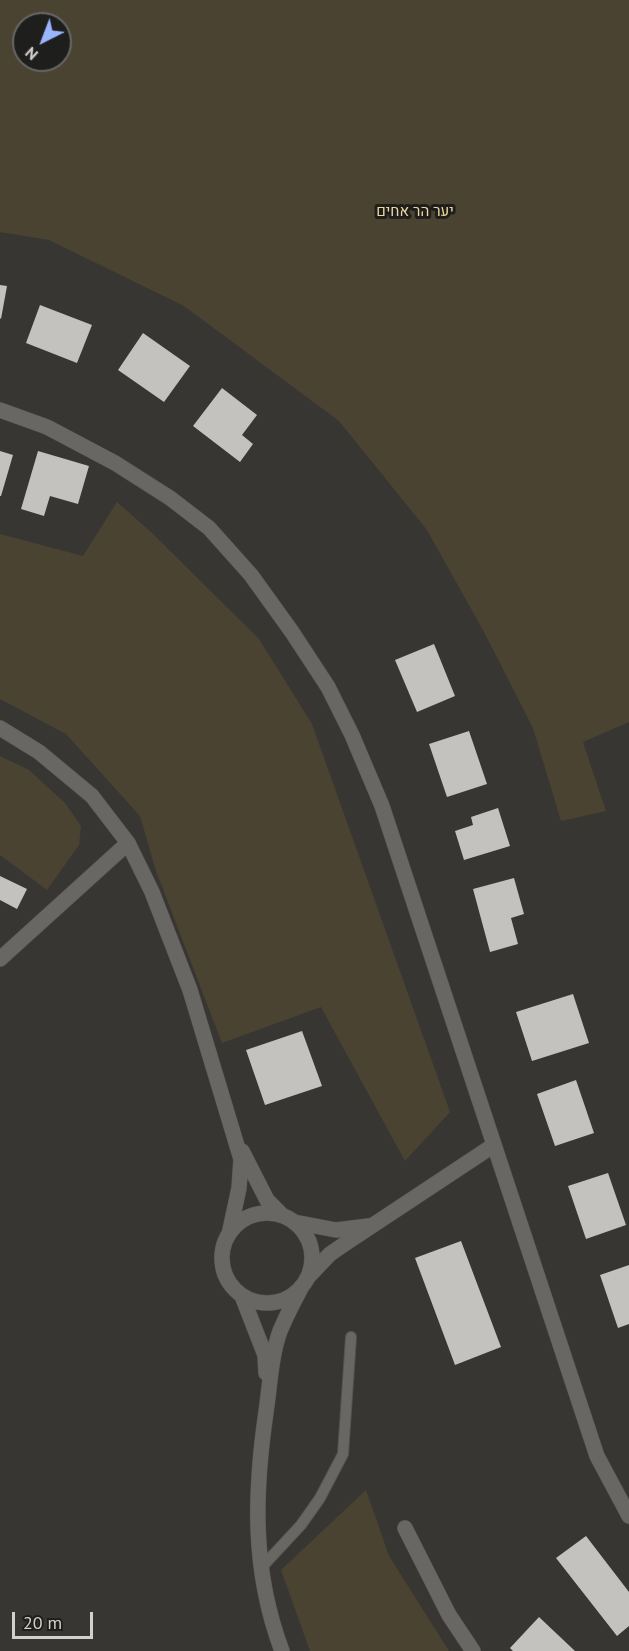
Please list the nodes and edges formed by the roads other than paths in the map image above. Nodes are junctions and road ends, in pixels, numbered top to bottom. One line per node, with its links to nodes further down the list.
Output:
1 (0, 410): 6 (street)
2 (0, 728): 3 (street)
3 (128, 843): 4 (street); 5 (street)
4 (0, 958)
5 (234, 1135): 7 (street); 9 (street)
6 (494, 1145): 8 (street); 15 (street)
7 (288, 1219): 8 (street); 9 (street); 10 (street)
8 (372, 1226): 10 (street)
9 (230, 1230): 12 (street)
10 (309, 1276): 11 (street)
11 (300, 1290): 12 (street); 14 (street)
12 (242, 1296): 14 (street)
13 (351, 1337): 17 (lane)
14 (268, 1397): 17 (street)
15 (629, 1516)
16 (405, 1528): 19 (street)
17 (261, 1568): 18 (street)
18 (282, 1651)
19 (473, 1651)

